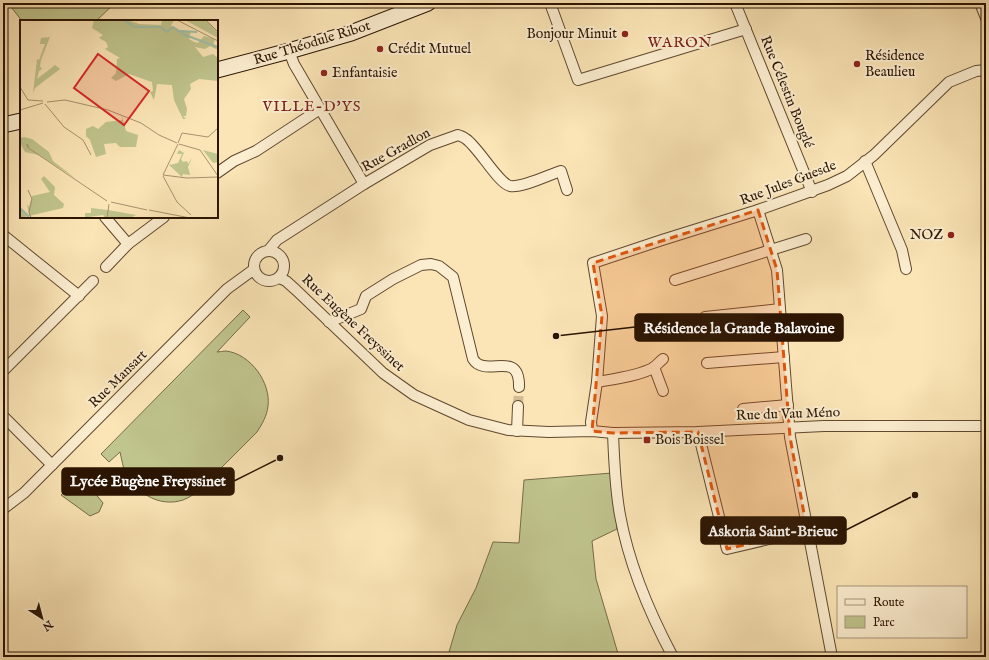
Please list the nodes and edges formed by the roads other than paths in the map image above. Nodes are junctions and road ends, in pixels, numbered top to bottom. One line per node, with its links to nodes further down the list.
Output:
1 (428, 3): 7 (main road, Rue Théodule Ribot)
2 (550, 3): 6 (street)
3 (735, 3): 6 (street, Rue Célestin Bouglé)
4 (980, 3): 5 (street)
5 (986, 18)
6 (746, 28): 17 (street, Rue Célestin Bouglé)
7 (289, 51): 8 (main road, Rue Théodule Ribot); 10 (street)
8 (218, 70)
9 (986, 70): 13 (street, Rue Jules Guesde)
10 (320, 109): 14 (street); 15 (street)
11 (20, 121): 12 (main road)
12 (3, 125)
13 (865, 161): 17 (street, Rue Jules Guesde); 27 (street)
14 (218, 173)
15 (364, 184): 16 (street, Rue Gradlon); 25 (street, Rue Gradlon)
16 (567, 190)
17 (812, 192): 18 (street, Rue Jules Guesde)
18 (758, 210): 24 (street); 41 (street, Rue Jules Guesde)
19 (106, 218): 23 (street)
20 (163, 218): 23 (street)
21 (3, 235): 32 (street)
22 (806, 239): 24 (street)
23 (128, 244): 26 (street)
24 (771, 250): 30 (street); 33 (street)
25 (268, 251): 28 (street); 29 (street)
26 (106, 267)
27 (906, 269)
28 (253, 270): 29 (street); 54 (street, Rue Mansart)
29 (279, 278): 35 (street, Rue Eugène Freyssinet)
30 (675, 280)
31 (93, 281): 32 (street)
32 (79, 296): 40 (street)
33 (780, 309): 34 (street); 36 (street)
34 (704, 317)
35 (329, 322): 42 (street); 50 (street, Rue Eugène Freyssinet)
36 (784, 356): 38 (street); 44 (street)
37 (662, 359): 39 (street)
38 (707, 363)
39 (654, 367): 41 (street); 43 (street)
40 (3, 371)
41 (597, 382): 51 (street)
42 (519, 387)
43 (663, 391)
44 (788, 405): 46 (street); 49 (street)
45 (518, 406): 50 (street)
46 (743, 408)
47 (3, 416): 54 (street)
48 (986, 426): 49 (street, Rue du Vau Méno)
49 (790, 428): 52 (street, Rue du Vau Méno); 56 (street)
50 (517, 430): 51 (street, Rue Eugène Freyssinet)
51 (592, 431): 53 (street, Rue du Vau Méno)
52 (698, 432): 53 (street, Rue du Vau Méno); 56 (street)
53 (613, 433): 57 (street)
54 (52, 465): 55 (street, Rue Mansart)
55 (3, 509)
56 (807, 530): 58 (street)
57 (673, 657)
58 (832, 657)

